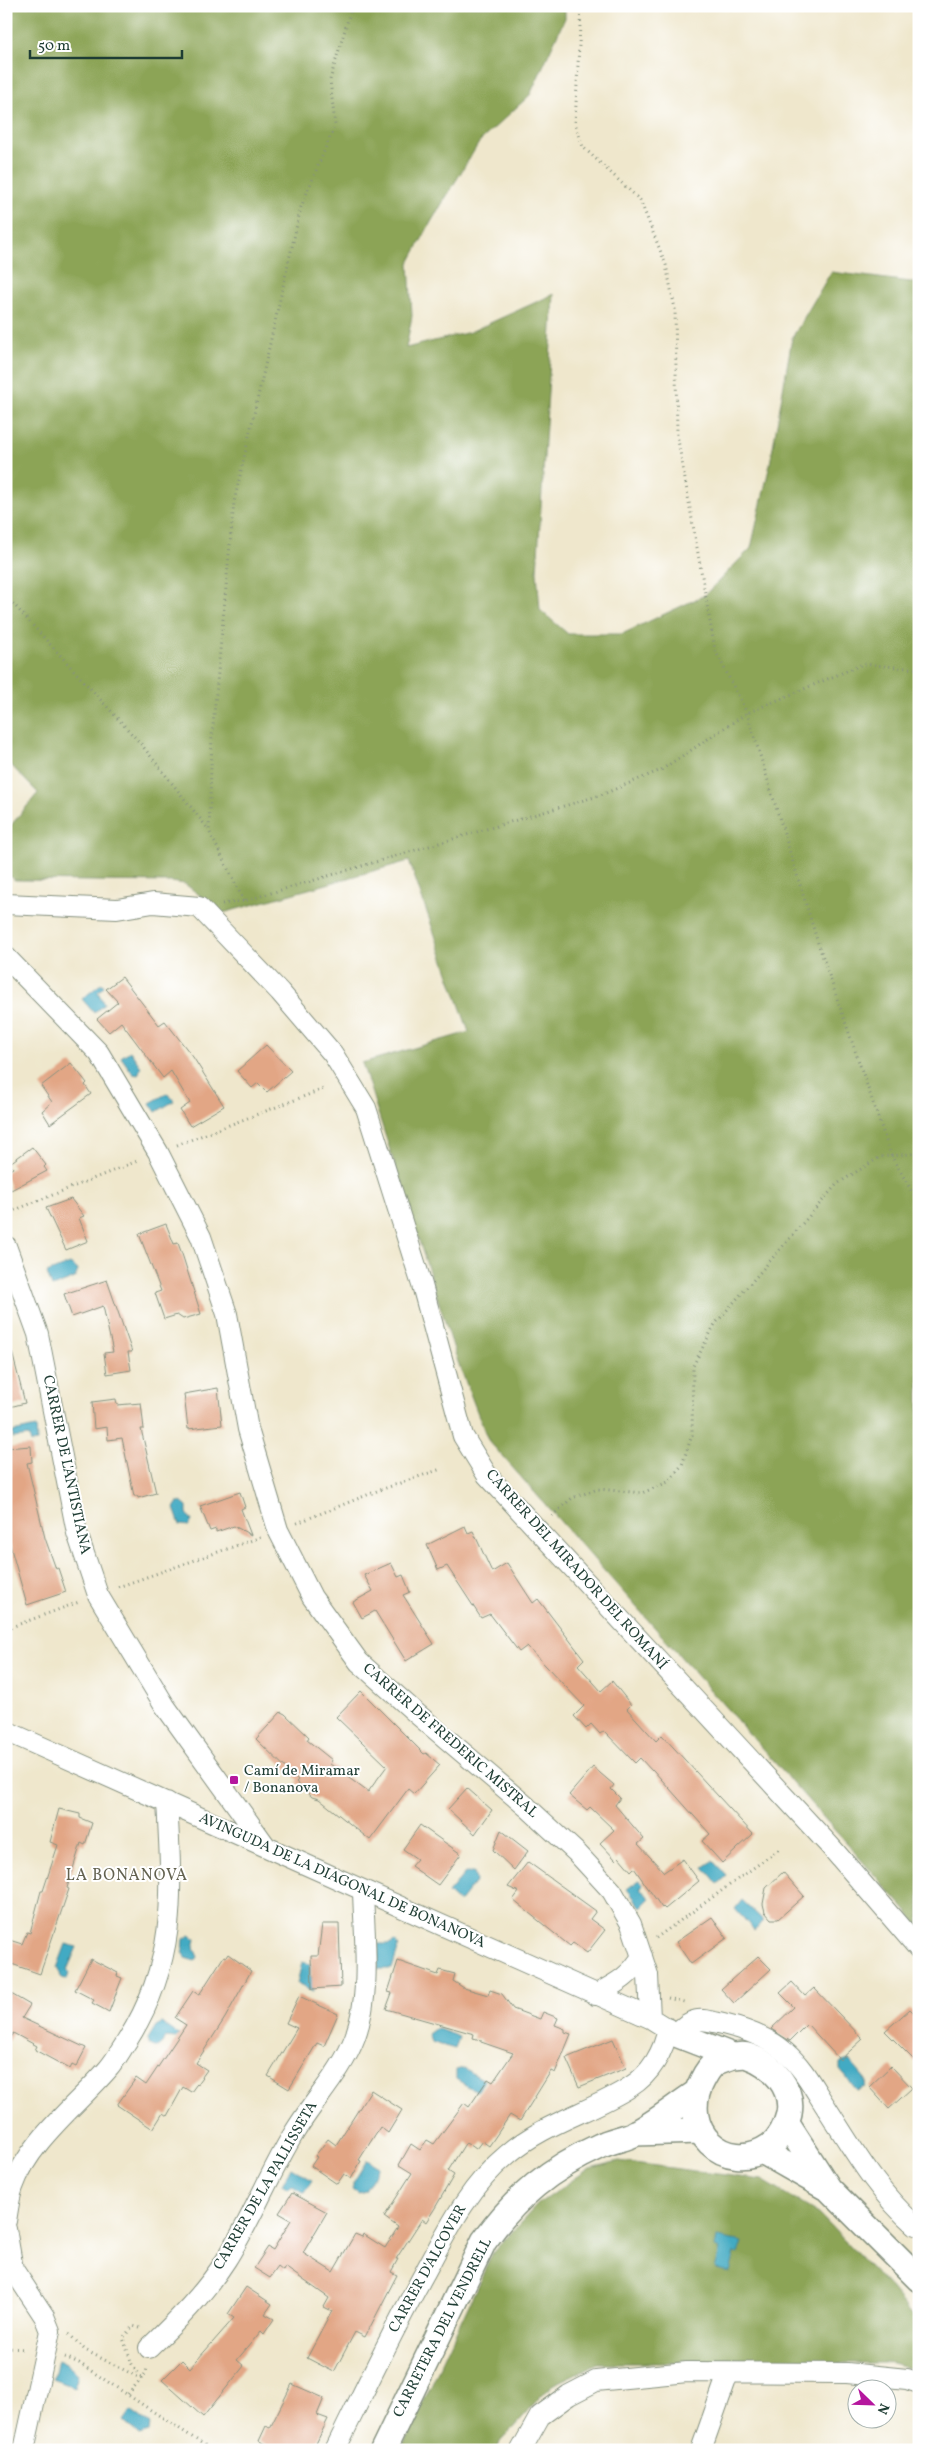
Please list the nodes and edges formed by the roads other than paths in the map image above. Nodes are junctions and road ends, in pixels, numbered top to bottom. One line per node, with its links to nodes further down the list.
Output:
1 (6, 904): 9 (street, CARRER DEL MIRADOR DEL ROMANÍ)
2 (6, 957): 8 (street, CARRER DE FREDERIC MISTRAL)
3 (6, 1246): 6 (street, CARRER DE L'ANTISTIANA)
4 (6, 1731): 5 (street, AVINGUDA DE LA DIAGONAL DE BONANOVA)
5 (167, 1802): 6 (street, AVINGUDA DE LA DIAGONAL DE BONANOVA); 20 (street)
6 (267, 1846): 7 (street, AVINGUDA DE LA DIAGONAL DE BONANOVA)
7 (363, 1890): 10 (street, AVINGUDA DE LA DIAGONAL DE BONANOVA); 24 (street, CARRER DE LA PALLISSETA)
8 (646, 1949): 10 (street); 11 (street, CARRER DE FREDERIC MISTRAL)
9 (919, 1949)
10 (595, 1995): 11 (street, AVINGUDA DE LA DIAGONAL DE BONANOVA)
11 (650, 2018): 12 (street, AVINGUDA DE LA DIAGONAL DE BONANOVA)
12 (672, 2031): 13 (street); 14 (street); 21 (street); 28 (street, CARRER D'ALCOVER)
13 (733, 2056): 14 (street); 15 (street)
14 (699, 2087): 16 (street); 17 (street, CARRETERA DEL VENDRELL)
15 (787, 2124): 18 (street); 19 (street)
16 (700, 2131): 17 (street, CARRETERA DEL VENDRELL); 18 (street)
17 (635, 2133): 29 (street, CARRETERA DEL VENDRELL)
18 (762, 2151): 19 (street)
19 (829, 2190): 23 (street)
20 (6, 2221)
21 (915, 2225)
22 (6, 2229): 27 (street)
23 (919, 2279)
24 (149, 2348)
25 (728, 2374): 26 (street); 30 (street); 31 (street)
26 (919, 2383)
27 (24, 2450)
28 (335, 2450)
29 (383, 2450)
30 (521, 2450)
31 (701, 2450)

